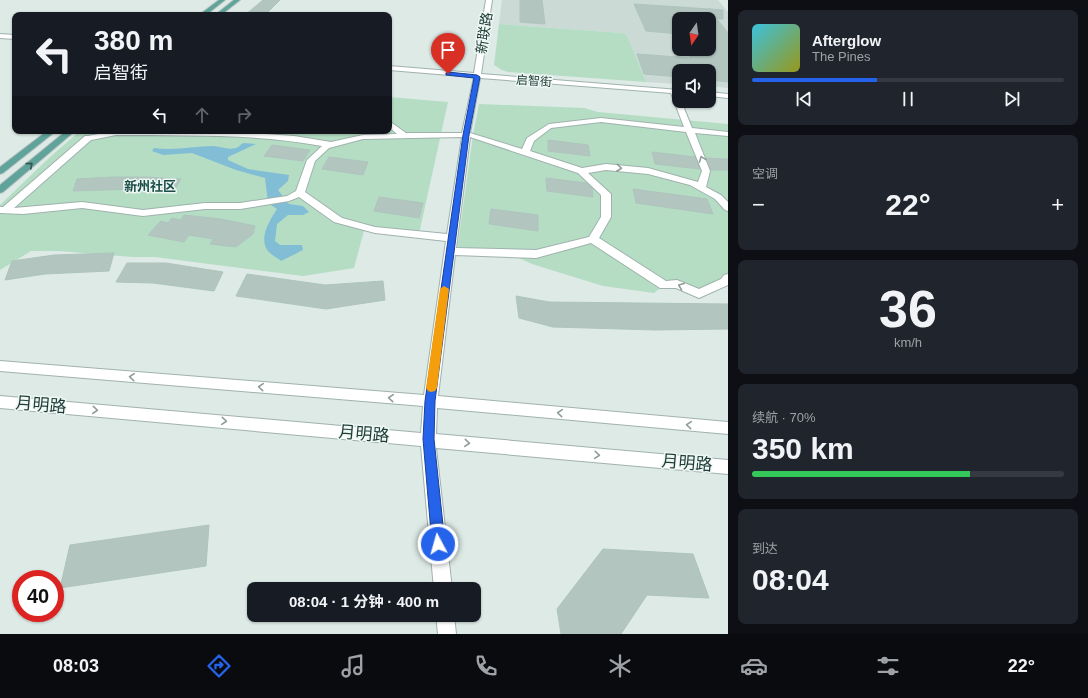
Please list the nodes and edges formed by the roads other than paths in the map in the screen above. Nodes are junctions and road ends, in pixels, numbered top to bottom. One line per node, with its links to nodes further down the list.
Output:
1 (222, 0): 4 (main road)
2 (237, 0): 5 (main road)
3 (489, 0): 9 (street, 新联路)
4 (206, 12)
5 (222, 12)
6 (0, 36): 7 (street)
7 (12, 38)
8 (392, 68): 9 (street, 启智街)
9 (477, 77): 10 (street, 启智街); 22 (street, 新联路)
10 (672, 92)
11 (716, 95): 12 (street)
12 (728, 96)
13 (682, 108): 15 (street)
14 (392, 126): 23 (street)
15 (690, 131): 21 (street); 26 (street); 29 (street, one-way to 15)
16 (48, 134): 27 (main road)
17 (67, 134): 30 (main road, one-way to 17)
18 (93, 134): 24 (street)
19 (110, 134): 24 (street)
20 (247, 134): 25 (street)
21 (728, 134)
22 (466, 135): 23 (street); 26 (street); 34 (street, 新联路)
23 (404, 136): 25 (street)
24 (88, 138): 33 (street)
25 (332, 145): 31 (street)
26 (525, 152): 28 (street)
27 (0, 171)
28 (581, 171): 29 (street, one-way to 29); 35 (street)
29 (701, 188): 32 (street)
30 (0, 190)
31 (300, 193): 33 (street); 34 (street)
32 (728, 208)
33 (2, 210)
34 (451, 238): 36 (street, 新联路)
35 (593, 239): 36 (street); 37 (street, one-way to 35)
36 (449, 253): 39 (street, 新联路)
37 (728, 278)
38 (0, 366): 39 (street, one-way to 38)
39 (430, 401): 41 (street, one-way to 39); 42 (street, 新联路)
40 (0, 402): 42 (street, 月明路, one-way to 42)
41 (728, 428)
42 (428, 439): 43 (street, 月明路, one-way to 43); 44 (street, 新联路)
43 (728, 466)
44 (442, 582)
45 (446, 622): 46 (street)
46 (447, 634)

